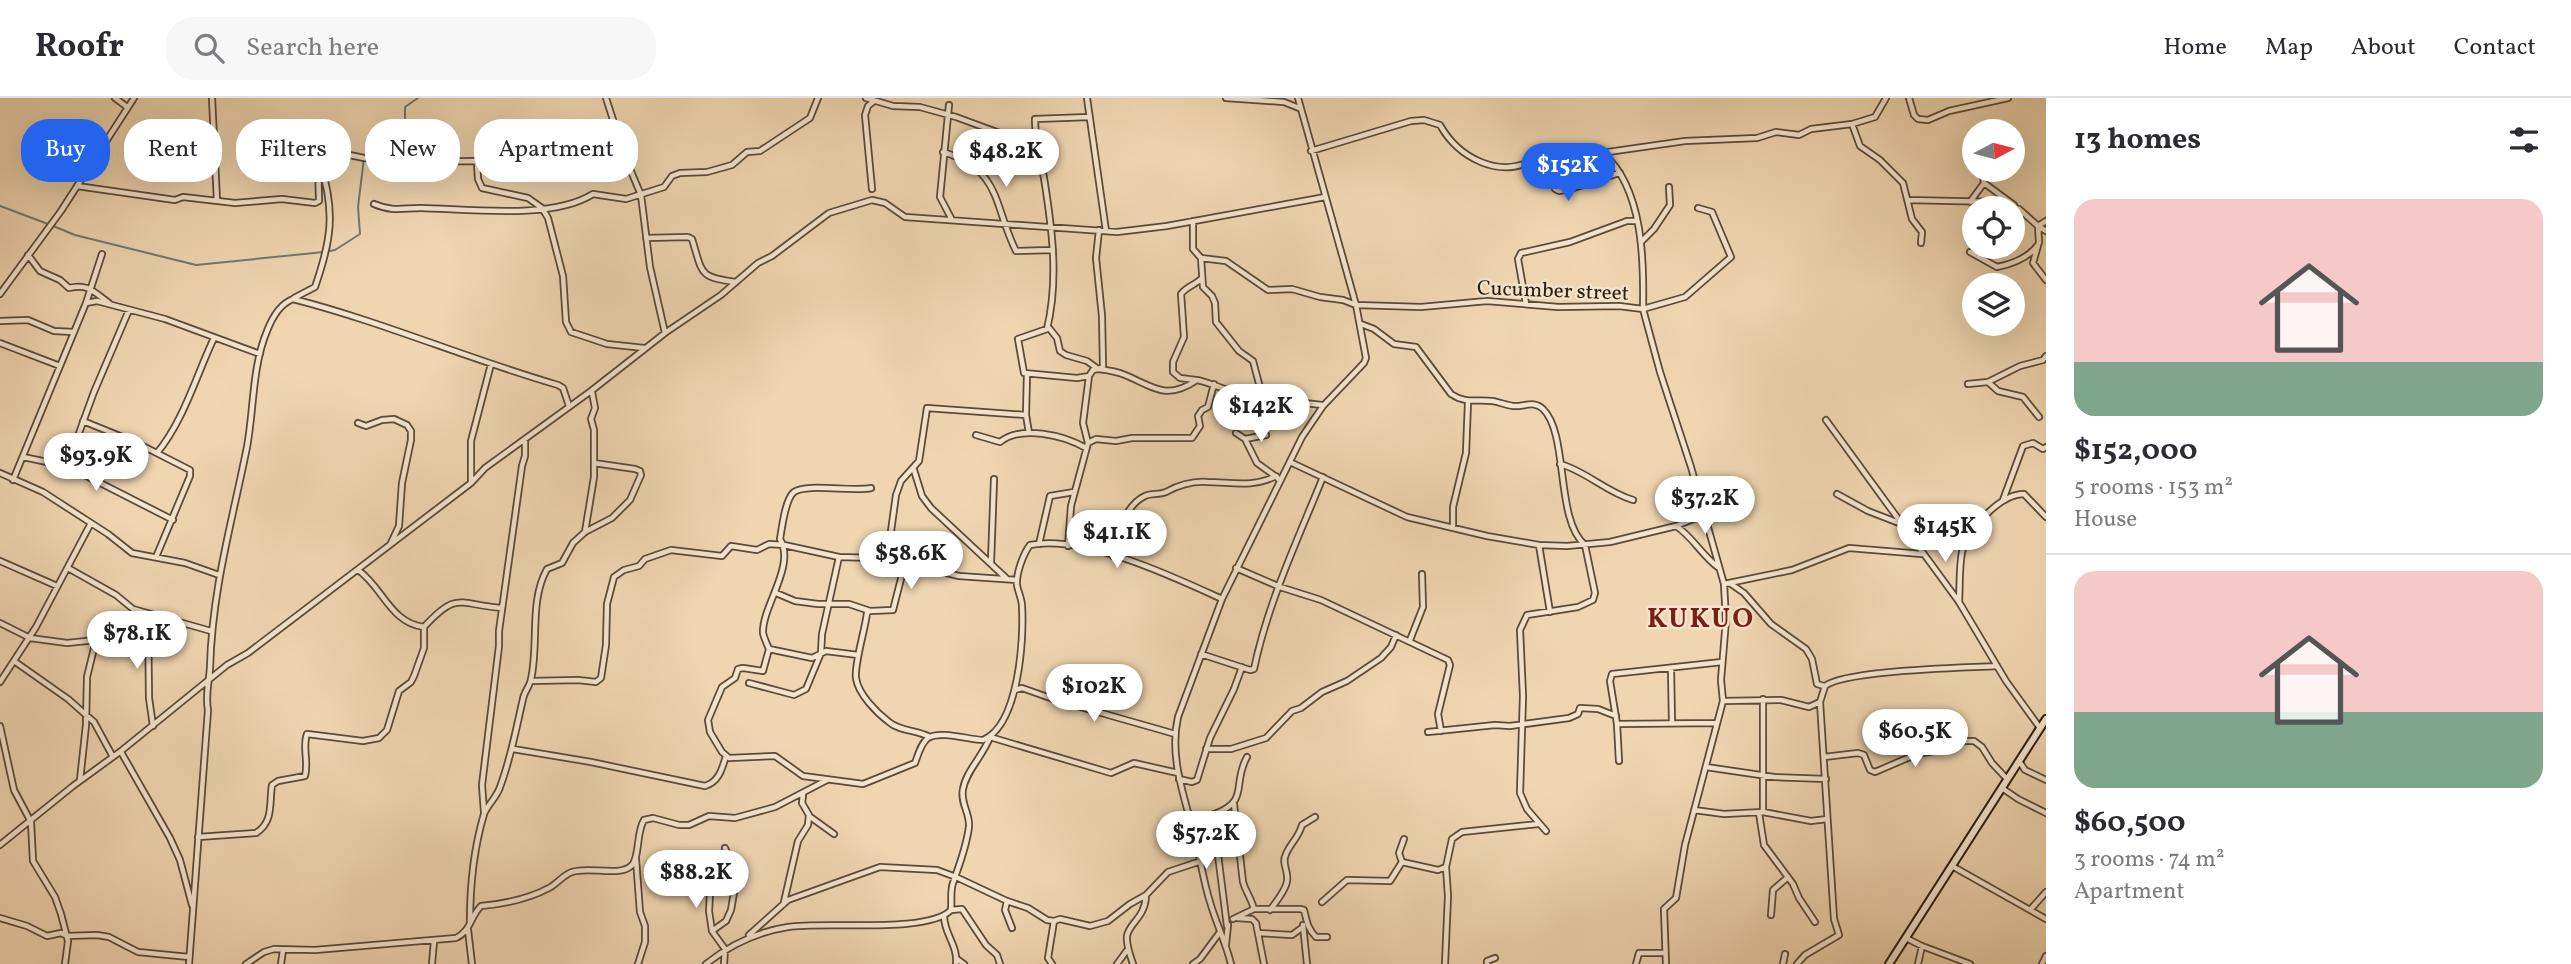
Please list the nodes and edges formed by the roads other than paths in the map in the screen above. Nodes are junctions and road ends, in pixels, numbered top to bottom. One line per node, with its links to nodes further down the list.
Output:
1 (115, 98): 15 (street)
2 (134, 98): 15 (street)
3 (212, 98): 40 (street)
4 (606, 98): 35 (street)
5 (818, 98): 35 (street)
6 (866, 98): 13 (street)
7 (1087, 98): 18 (street)
8 (1226, 98): 16 (street)
9 (1298, 98): 16 (street)
10 (1886, 98): 19 (street)
11 (1909, 98): 12 (street)
12 (2008, 98)
13 (874, 100): 17 (street); 34 (street)
14 (949, 105): 17 (street)
15 (127, 107): 32 (street)
16 (1300, 108): 21 (street)
17 (947, 115): 20 (street); 22 (street)
18 (1089, 117): 20 (street); 54 (street)
19 (1853, 124): 23 (street); 39 (street)
20 (1038, 151): 52 (street)
21 (1311, 151): 26 (street); 38 (street)
22 (943, 152): 46 (street); 50 (street)
23 (1620, 152): 24 (street); 27 (street)
24 (1603, 153): 26 (street); 27 (street)
25 (351, 155): 43 (street)
26 (1545, 161): 28 (street)
27 (1618, 166): 28 (street)
28 (1620, 173): 48 (street)
29 (319, 182): 40 (street)
30 (326, 182): 72 (street)
31 (1984, 183): 36 (street); 37 (street)
32 (76, 186): 40 (street); 62 (street)
33 (1669, 187): 58 (street)
34 (872, 189)
35 (641, 195): 43 (street); 56 (street)
36 (1974, 196)
37 (2002, 196)
38 (1325, 197): 47 (street); 76 (street)
39 (1908, 200): 41 (street); 59 (street)
40 (217, 201)
41 (1962, 202)
42 (374, 204): 43 (street)
43 (542, 208): 86 (street)
44 (1698, 208): 77 (street)
45 (2025, 214): 51 (street)
46 (951, 218): 50 (street); 69 (street)
47 (1193, 221): 54 (street); 64 (street)
48 (1636, 221): 58 (street); 74 (street)
49 (2046, 221): 51 (street)
50 (1005, 225): 52 (street); 60 (street)
51 (2038, 226): 55 (street); 57 (street)
52 (1051, 228): 53 (street); 60 (street)
53 (1099, 230): 54 (street); 91 (street)
54 (1106, 231)
55 (2046, 231)
56 (646, 238): 69 (street); 83 (street)
57 (2039, 242): 63 (street); 68 (street)
58 (1641, 243): 77 (street)
59 (1921, 243)
60 (1054, 250): 81 (street)
61 (102, 254): 70 (street)
62 (28, 255): 70 (street); 71 (street)
63 (2025, 256)
64 (1201, 258): 67 (street); 76 (street, Cucumber street)
65 (1982, 259): 66 (street)
66 (2021, 259)
67 (1201, 279): 94 (street); 99 (street)
68 (2046, 280)
69 (737, 282): 83 (street)
70 (89, 289): 73 (street); 75 (street)
71 (0, 294)
72 (293, 299): 87 (street); 89 (street)
73 (86, 303): 75 (street); 82 (street)
74 (1526, 304): 76 (street, Cucumber street); 77 (street, Cucumber street)
75 (110, 305): 78 (street)
76 (1356, 306): 80 (street)
77 (1643, 309): 135 (street, Cucumber street)
78 (129, 310): 84 (street); 106 (street)
79 (0, 321): 82 (street)
80 (1360, 324): 100 (street); 101 (street)
81 (1048, 327): 91 (street); 92 (street)
82 (74, 332): 90 (street)
83 (665, 333): 86 (street)
84 (214, 338): 87 (street); 116 (street)
85 (0, 343): 90 (street)
86 (645, 348): 98 (street)
87 (260, 354): 162 (street)
88 (2046, 356): 95 (street)
89 (491, 364): 102 (street); 128 (street)
90 (60, 366): 117 (street)
91 (1098, 369): 93 (street); 94 (street)
92 (1027, 374): 93 (street); 103 (street)
93 (1089, 376): 114 (street)
94 (1196, 380): 96 (street)
95 (1988, 382): 97 (street); 104 (street)
96 (1214, 384): 99 (street); 114 (street)
97 (1968, 384)
98 (592, 391): 102 (street); 119 (street)
99 (1262, 395): 101 (street)
100 (1468, 402): 120 (street); 141 (street)
101 (1323, 405): 118 (street)
102 (569, 406): 112 (street)
103 (1026, 415): 108 (street); 122 (street)
104 (2039, 417)
105 (1826, 420): 139 (street)
106 (83, 421): 116 (street); 121 (street)
107 (358, 423): 143 (street)
108 (1029, 433): 110 (street); 114 (street)
109 (1236, 433): 113 (street)
110 (976, 435)
111 (1266, 435): 113 (street)
112 (525, 439): 128 (street); 173 (street)
113 (1245, 439): 126 (street)
114 (1087, 446): 130 (street)
115 (2046, 447): 133 (street)
116 (157, 453): 137 (street)
117 (23, 457): 121 (street); 127 (street)
118 (1290, 462): 124 (street); 126 (street)
119 (594, 463): 142 (street); 142 (street)
120 (1560, 464): 132 (street); 148 (street)
121 (67, 466): 137 (street)
122 (914, 468): 153 (street); 156 (street)
123 (0, 473): 127 (street)
124 (1323, 477): 141 (street); 168 (street)
125 (994, 479): 156 (street)
126 (1278, 479): 150 (street); 158 (street)
127 (13, 480): 138 (street)
128 (471, 483): 143 (street)
129 (871, 488): 145 (street)
130 (1075, 492): 144 (street); 146 (street)
131 (1837, 494): 139 (street)
132 (1633, 500)
133 (2003, 500): 134 (street); 171 (street)
134 (2043, 510): 136 (street)
135 (1703, 515): 140 (street); 159 (street, Cucumber street)
136 (2046, 517)
137 (173, 520): 151 (street)
138 (91, 523): 151 (street); 157 (street)
139 (1902, 524): 149 (street)
140 (1676, 526): 148 (street); 159 (street)
141 (1453, 528): 147 (street)
142 (584, 532): 195 (street)
143 (391, 544): 160 (street)
144 (1039, 544): 146 (street); 164 (street)
145 (784, 545): 152 (street); 169 (street); 195 (street)
146 (1068, 545): 150 (street)
147 (1539, 545): 148 (street); 175 (street)
148 (1585, 545): 175 (street)
149 (1923, 555): 166 (street); 171 (street)
150 (1114, 556): 170 (street)
151 (156, 557): 162 (street)
152 (839, 557): 153 (street); 172 (street)
153 (887, 560): 155 (street)
154 (0, 561): 167 (street)
155 (905, 563): 163 (street); 174 (street)
156 (991, 563): 163 (street)
157 (68, 568): 167 (street); 176 (street)
158 (1236, 568): 168 (street); 170 (street)
159 (1720, 568): 165 (street, Cucumber street)
160 (358, 570): 178 (street); 194 (street)
161 (1422, 574): 183 (street)
162 (219, 575): 179 (street)
163 (1007, 578): 164 (street)
164 (1017, 580): 199 (street)
165 (1724, 584): 166 (street); 190 (street, Cucumber street)
166 (1731, 584): 198 (street)
167 (57, 586): 181 (street)
168 (1280, 587): 180 (street); 192 (street)
169 (776, 593): 172 (street); 185 (street)
170 (1222, 598): 187 (street)
171 (1959, 602): 191 (street)
172 (830, 604): 174 (street); 186 (street)
173 (502, 608): 178 (street); 242 (street)
174 (870, 611): 188 (street)
175 (1550, 612): 208 (street)
176 (148, 614): 179 (street); 211 (street)
177 (0, 623): 181 (street)
178 (424, 627): 251 (street)
179 (211, 631): 194 (street)
180 (1396, 635): 183 (street); 219 (street)
181 (30, 638): 182 (street); 189 (street)
182 (96, 640): 184 (street); 203 (street)
183 (1410, 640): 213 (street)
184 (134, 641)
185 (769, 649): 186 (street); 221 (street)
186 (821, 653): 188 (street); 197 (street)
187 (1201, 654): 192 (street); 215 (street)
188 (858, 655): 216 (street)
189 (14, 662): 196 (street); 203 (street)
190 (1722, 662): 193 (street); 201 (street, Cucumber street)
191 (1997, 666): 198 (street); 212 (street)
192 (1242, 667): 219 (street)
193 (1671, 669): 204 (street); 206 (street)
194 (209, 679): 211 (street); 251 (street)
195 (531, 681): 218 (street)
196 (0, 682)
197 (749, 683)
198 (1825, 687): 202 (street)
199 (1015, 690): 215 (street); 217 (street)
200 (1763, 699): 201 (street); 202 (street); 228 (street)
201 (1723, 701): 207 (street, Cucumber street)
202 (1820, 702): 224 (street)
203 (87, 715): 222 (street); 234 (street)
204 (1616, 716): 208 (street); 209 (street)
205 (2046, 719): 212 (main road)
206 (1672, 723): 207 (street); 209 (street)
207 (1717, 723): 227 (street, Cucumber street)
208 (1521, 724): 213 (street); 248 (street)
209 (1617, 724): 225 (street)
210 (0, 726): 246 (street)
211 (153, 726): 220 (street)
212 (2040, 728): 226 (main road)
213 (1441, 731): 214 (street)
214 (1428, 732)
215 (1175, 734): 229 (street)
216 (930, 737): 217 (street); 232 (street)
217 (990, 737): 229 (street); 262 (street)
218 (513, 749): 221 (street); 242 (street)
219 (1206, 749): 229 (street)
220 (121, 751): 222 (street); 270 (street)
221 (726, 756): 232 (street)
222 (113, 757): 234 (street)
223 (1247, 757): 237 (street)
224 (1825, 757): 230 (street); 231 (street)
225 (1619, 761)
226 (2019, 761): 231 (main road); 233 (street)
227 (1706, 766): 228 (street); 238 (street, Cucumber street)
228 (1764, 775): 230 (street); 239 (street)
229 (1179, 776): 247 (street)
230 (1826, 779): 245 (street)
231 (2007, 779): 235 (main road)
232 (827, 780): 236 (street)
233 (2046, 780)
234 (80, 781): 246 (street)
235 (2001, 788): 241 (street); 259 (main road)
236 (803, 794): 243 (street); 256 (street)
237 (1234, 804): 240 (street); 271 (street)
238 (1694, 810): 239 (street); 300 (street, Cucumber street)
239 (1761, 813): 245 (street); 264 (street)
240 (1214, 814): 247 (street); 284 (street)
241 (2046, 814)
242 (484, 815): 282 (street)
243 (809, 816): 250 (street); 269 (street)
244 (1315, 817): 274 (street)
245 (1826, 819): 330 (street)
246 (31, 822): 253 (street); 290 (street)
247 (1191, 824): 257 (street)
248 (1538, 824): 249 (street); 260 (street)
249 (1546, 831)
250 (834, 834)
251 (198, 836): 270 (street)
252 (1404, 839): 258 (street)
253 (0, 845)
254 (725, 848): 287 (street)
255 (692, 857): 287 (street)
256 (636, 859): 282 (street); 313 (street)
257 (1201, 861): 266 (street); 288 (street)
258 (1402, 862): 261 (street); 268 (street)
259 (1952, 865): 273 (street); 293 (main road)
260 (1446, 867): 261 (street); 263 (street)
261 (1438, 870): 263 (street)
262 (956, 877): 267 (street); 269 (street); 272 (street)
263 (1447, 877): 325 (street)
264 (1788, 877): 275 (street); 281 (street)
265 (2046, 892): 273 (street)
266 (1146, 895): 280 (street); 297 (street)
267 (1007, 901): 280 (street); 285 (street)
268 (1322, 902)
269 (784, 903): 292 (street)
270 (193, 909): 303 (street)
271 (1254, 909): 274 (street); 278 (street)
272 (951, 910): 276 (street); 317 (street)
273 (2030, 910): 279 (street)
274 (1270, 911): 283 (street)
275 (1771, 915)
276 (944, 916): 292 (street); 305 (street)
277 (0, 918): 290 (street)
278 (1233, 919): 284 (street); 289 (street)
279 (2046, 919)
280 (1054, 921): 318 (street)
281 (1815, 922)
282 (470, 924): 286 (street)
283 (1304, 924): 289 (street); 291 (street); 324 (street)
284 (1227, 926): 296 (street)
285 (1012, 928)
286 (468, 930): 294 (street); 312 (street)
287 (712, 931): 299 (street)
288 (1220, 932): 296 (street); 321 (street)
289 (1258, 933): 323 (street)
290 (67, 936): 303 (street); 307 (street)
291 (1327, 937)
292 (746, 938): 299 (street)
293 (1906, 938): 295 (street); 331 (main road)
294 (434, 941): 298 (street); 311 (street)
295 (1922, 946): 306 (street); 332 (street)
296 (1225, 948): 322 (street)
297 (1128, 949): 319 (street); 320 (street)
298 (283, 950): 309 (street); 310 (street)
299 (724, 950): 314 (street); 315 (street)
300 (1664, 953): 327 (street); 328 (street, Cucumber street)
301 (1785, 954): 329 (street)
302 (2046, 956): 334 (street)
303 (189, 957): 308 (street)
304 (1494, 958): 326 (street)
305 (956, 961): 316 (street)
306 (1959, 962): 333 (street)
307 (65, 964)
308 (189, 964)
309 (246, 964)
310 (281, 964)
311 (432, 964)
312 (472, 964)
313 (638, 964)
314 (706, 964)
315 (724, 964)
316 (964, 964)
317 (1000, 964)
318 (1052, 964)
319 (1117, 964)
320 (1133, 964)
321 (1193, 964)
322 (1230, 964)
323 (1264, 964)
324 (1307, 964)
325 (1445, 964)
326 (1487, 964)
327 (1636, 964)
328 (1666, 964)
329 (1783, 964)
330 (1797, 964)
331 (1889, 964)
332 (1918, 964)
333 (1970, 964)
334 (2042, 964)

